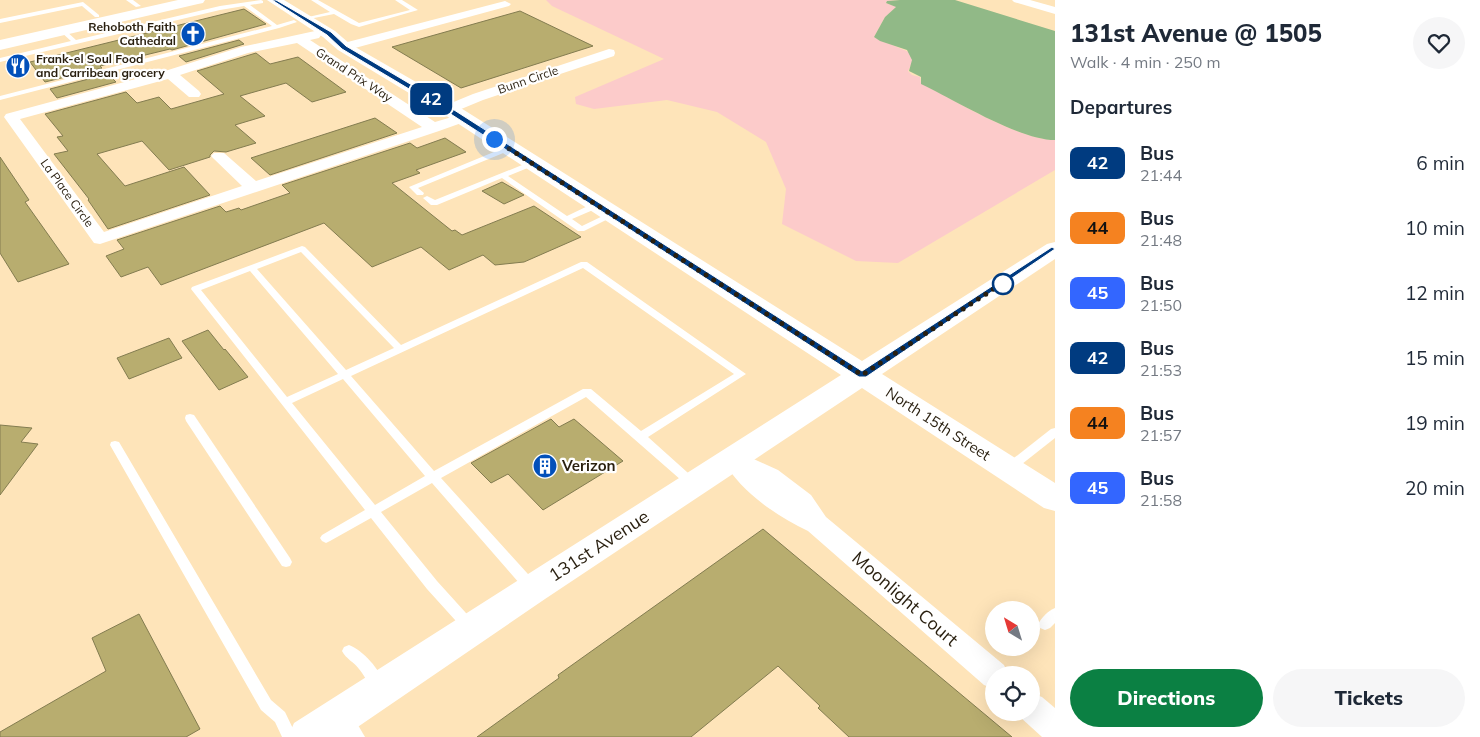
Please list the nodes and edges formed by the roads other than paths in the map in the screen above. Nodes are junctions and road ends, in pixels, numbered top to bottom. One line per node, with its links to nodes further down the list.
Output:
1 (166, 0): 8 (street)
2 (198, 0): 8 (street)
3 (314, 0): 10 (lane)
4 (398, 0): 10 (lane)
5 (1018, 0): 9 (street)
6 (260, 2): 8 (lane); 13 (street, North 15th Street); 14 (lane)
7 (505, 4): 20 (street)
8 (140, 11): 11 (street); 15 (street); 18 (lane)
9 (1055, 11)
10 (335, 12): 13 (lane)
11 (96, 16): 12 (lane); 16 (street)
12 (0, 21)
13 (300, 21): 14 (lane); 17 (street, North 15th Street); 20 (street, North 15th Street)
14 (277, 27): 25 (lane)
15 (63, 31): 18 (lane); 19 (street)
16 (0, 37)
17 (308, 37): 20 (street, North 15th Street); 23 (street, La Place Circle); 27 (street, Grand Prix Way)
18 (75, 42): 22 (lane)
19 (0, 45)
20 (342, 46): 26 (street, North 15th Street)
21 (609, 53): 26 (street, Bunn Circle)
22 (0, 60)
23 (170, 74): 24 (street); 32 (street, La Place Circle)
24 (194, 94)
25 (0, 98)
26 (455, 114): 27 (street, La Place Circle); 28 (street, North 15th Street)
27 (434, 128): 32 (street, La Place Circle)
28 (510, 149): 30 (street, North 15th Street); 31 (lane)
29 (219, 156): 32 (street)
30 (532, 163): 31 (lane); 33 (street, North 15th Street)
31 (502, 175): 34 (lane)
32 (254, 188)
33 (605, 210): 34 (lane); 34 (lane); 39 (street, North 15th Street)
34 (566, 219)
35 (1055, 249): 39 (street, 131st Avenue)
36 (252, 268): 37 (lane); 38 (lane); 40 (lane)
37 (400, 349): 38 (lane); 43 (lane)
38 (344, 374): 40 (lane); 47 (lane)
39 (862, 375): 45 (street, 131st Avenue); 46 (street, North 15th Street)
40 (286, 402): 50 (lane)
41 (190, 418): 52 (lane)
42 (1055, 432): 46 (lane)
43 (640, 437): 47 (lane); 48 (lane)
44 (115, 445): 63 (lane)
45 (734, 459): 48 (street, 131st Avenue); 58 (street, Moonlight Court)
46 (1008, 469): 49 (street, North 15th Street)
47 (433, 477): 50 (lane); 53 (lane)
48 (694, 485): 53 (street, 131st Avenue)
49 (1055, 499)
50 (373, 511): 51 (lane); 56 (lane)
51 (326, 538)
52 (286, 562)
53 (532, 588): 56 (street, 131st Avenue)
54 (1055, 614): 55 (lane)
55 (1045, 624)
56 (472, 630): 59 (street, 131st Avenue)
57 (349, 650): 59 (lane)
58 (985, 667)
59 (381, 689): 62 (street, 131st Avenue)
60 (1040, 715): 61 (street)
61 (1055, 728)
62 (332, 731)
63 (290, 737)

